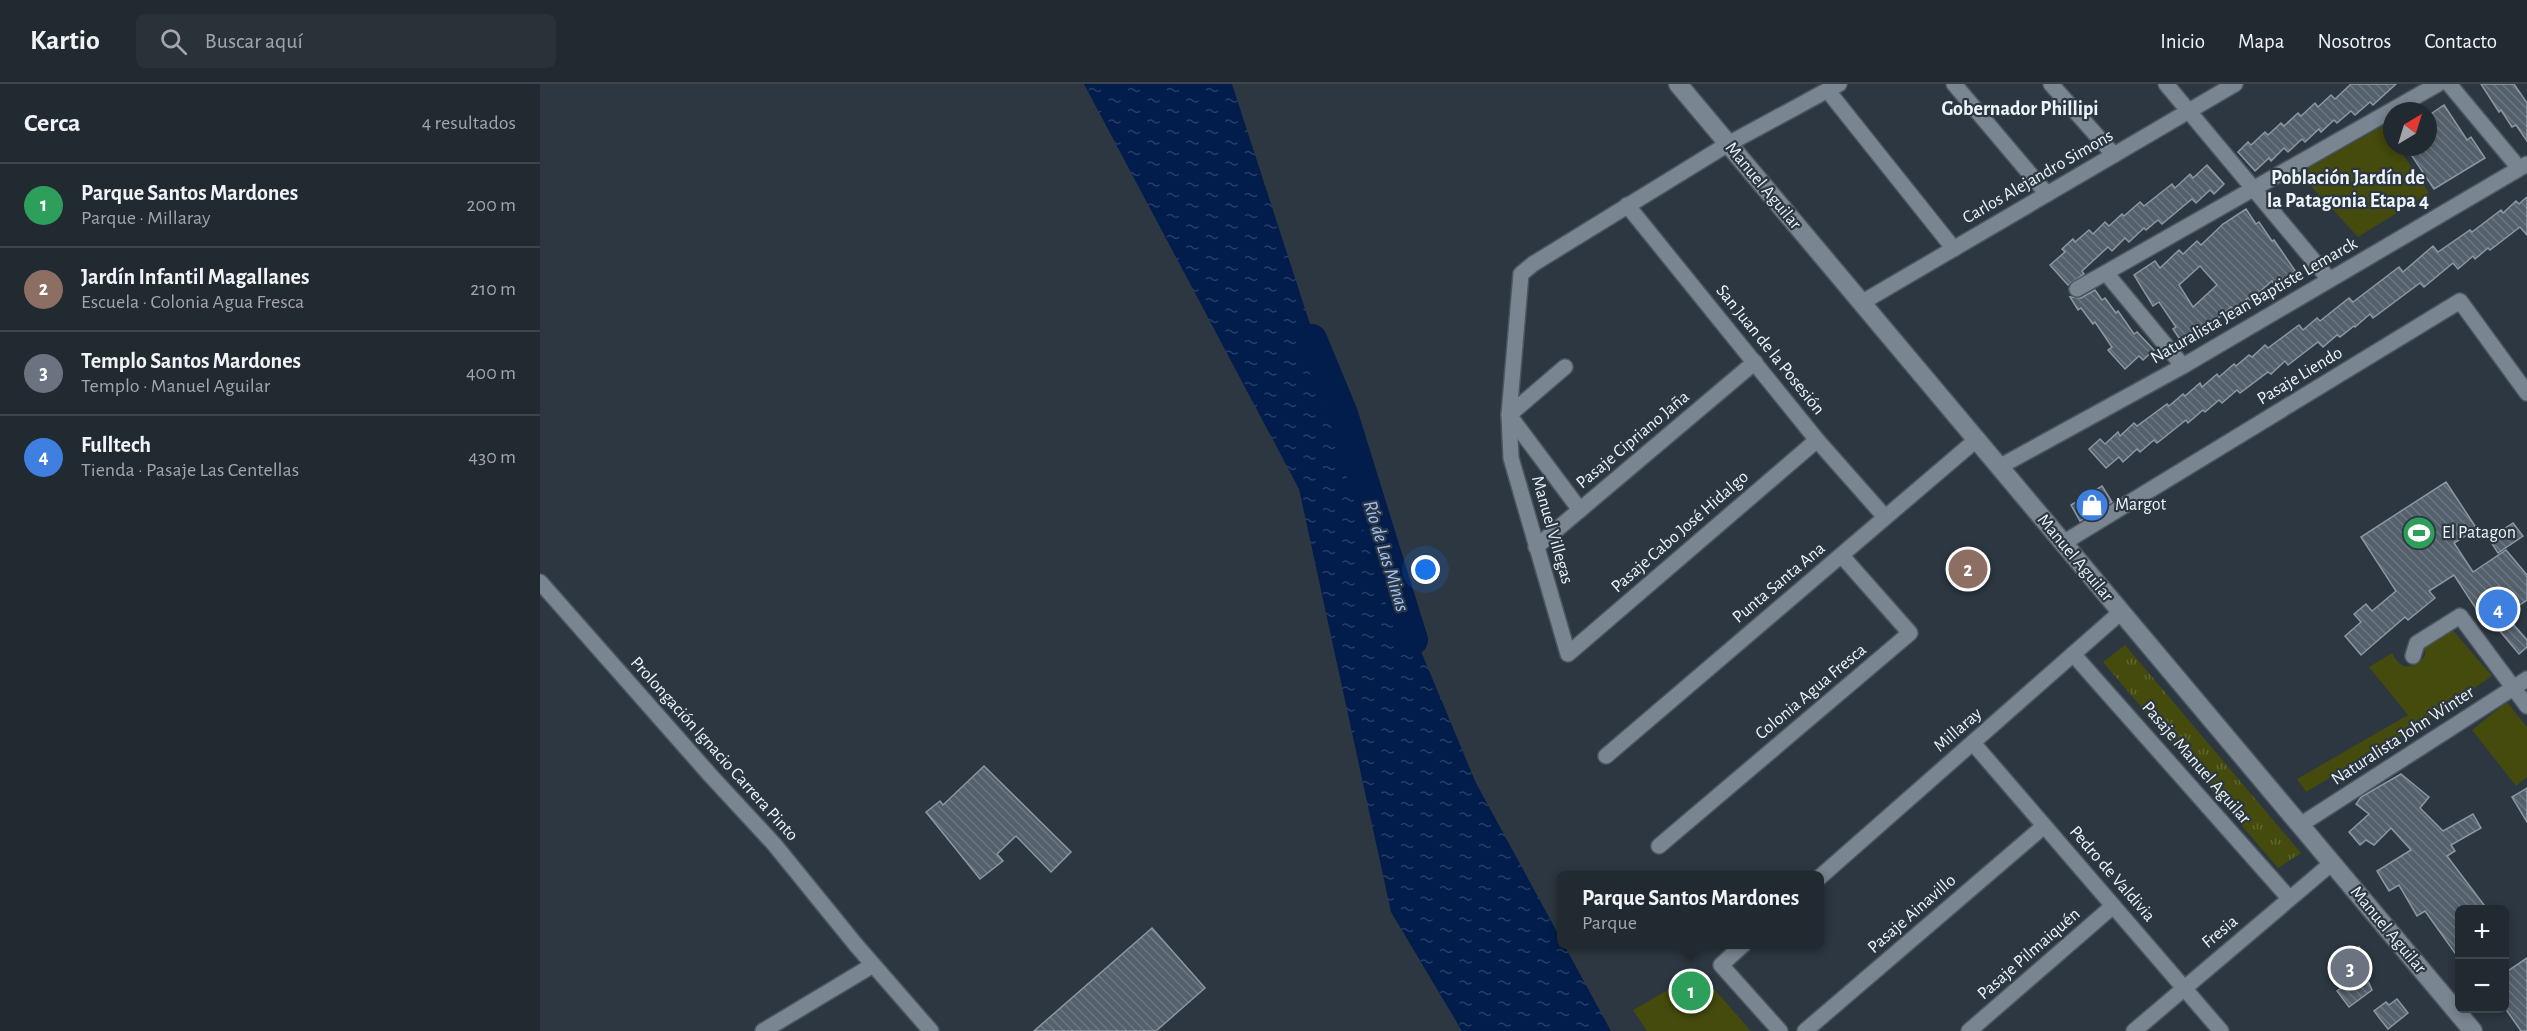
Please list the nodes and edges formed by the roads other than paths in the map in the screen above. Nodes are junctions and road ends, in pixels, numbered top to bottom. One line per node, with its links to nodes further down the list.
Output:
1 (1678, 84): 10 (street, Manuel Aguilar)
2 (1954, 84): 14 (street)
3 (2051, 84): 11 (street)
4 (2166, 84): 9 (street)
5 (2235, 84): 9 (street, Carlos Alejandro Simons)
6 (2438, 84): 13 (street)
7 (2449, 84): 12 (street)
8 (1833, 87): 10 (street); 16 (street)
9 (2188, 111): 11 (street, Carlos Alejandro Simons); 13 (street)
10 (1728, 144): 15 (street); 20 (street, Manuel Aguilar)
11 (2114, 155): 14 (street, Carlos Alejandro Simons)
12 (2523, 166): 18 (street, Naturalista Jean Baptiste Lemarck)
13 (2255, 190): 17 (street); 18 (street)
14 (2047, 194): 16 (street, Carlos Alejandro Simons)
15 (1627, 205): 21 (street, San Juan de la Posesión); 25 (street, Manuel Villegas)
16 (1954, 249): 20 (street, Carlos Alejandro Simons)
17 (2106, 273): 19 (street); 22 (street)
18 (2329, 279): 22 (street, Naturalista Jean Baptiste Lemarck)
19 (2077, 289)
20 (1862, 303): 27 (street, Manuel Aguilar)
21 (1755, 362): 26 (street, San Juan de la Posesión); 29 (street, Pasaje Cipriano Jaña)
22 (2183, 366): 28 (street, Naturalista Jean Baptiste Lemarck)
23 (1565, 367): 25 (street)
24 (2527, 393): 31 (street, Pasaje Liendo)
25 (1509, 415): 29 (street, Manuel Villegas); 32 (street, Manuel Villegas)
26 (1817, 440): 30 (street, San Juan de la Posesión); 36 (street, Pasaje Cabo José Hidalgo)
27 (1976, 440): 28 (street, Manuel Aguilar); 30 (street, Punta Santa Ana)
28 (1999, 467): 31 (street, Manuel Aguilar)
29 (1580, 510): 32 (street, Pasaje Cipriano Jaña)
30 (1885, 518): 33 (street, Punta Santa Ana)
31 (2063, 543): 35 (street, Manuel Aguilar)
32 (1536, 547): 36 (street, Manuel Villegas)
33 (1842, 556): 43 (street, Punta Santa Ana); 46 (street, Colonia Agua Fresca)
34 (540, 582): 52 (street, Prolongación Ignacio Carrera Pinto)
35 (2121, 612): 37 (street, Millaray); 44 (street, Manuel Aguilar)
36 (1568, 654)
37 (2073, 654): 42 (street, Millaray); 49 (street, Pasaje Manuel Aguilar)
38 (2413, 656): 40 (street)
39 (2527, 679): 40 (street, Naturalista John Winter)
40 (2513, 688): 41 (street); 44 (street, Naturalista John Winter)
41 (2527, 706)
42 (1972, 743): 45 (street, Pedro de Valdivia); 48 (street, Millaray)
43 (1606, 756)
44 (2300, 825): 47 (street, Manuel Aguilar)
45 (2044, 826): 50 (street, Pedro de Valdivia); 57 (street, Pasaje Ainavillo)
46 (1659, 846)
47 (2332, 863): 49 (street, Fresia); 61 (street, Manuel Aguilar)
48 (1824, 873)
49 (2289, 898): 53 (street, Fresia)
50 (2114, 906): 53 (street, Pedro de Valdivia); 58 (street, Pasaje Pilmaiquén)
51 (1739, 949): 56 (street)
52 (873, 965): 54 (street); 55 (street, Prolongación Ignacio Carrera Pinto)
53 (2184, 987): 59 (street, Fresia); 60 (street, Pedro de Valdivia)
54 (763, 1031)
55 (931, 1031)
56 (1780, 1031)
57 (1805, 1031)
58 (1969, 1031)
59 (2134, 1031)
60 (2221, 1031)
61 (2473, 1031)

